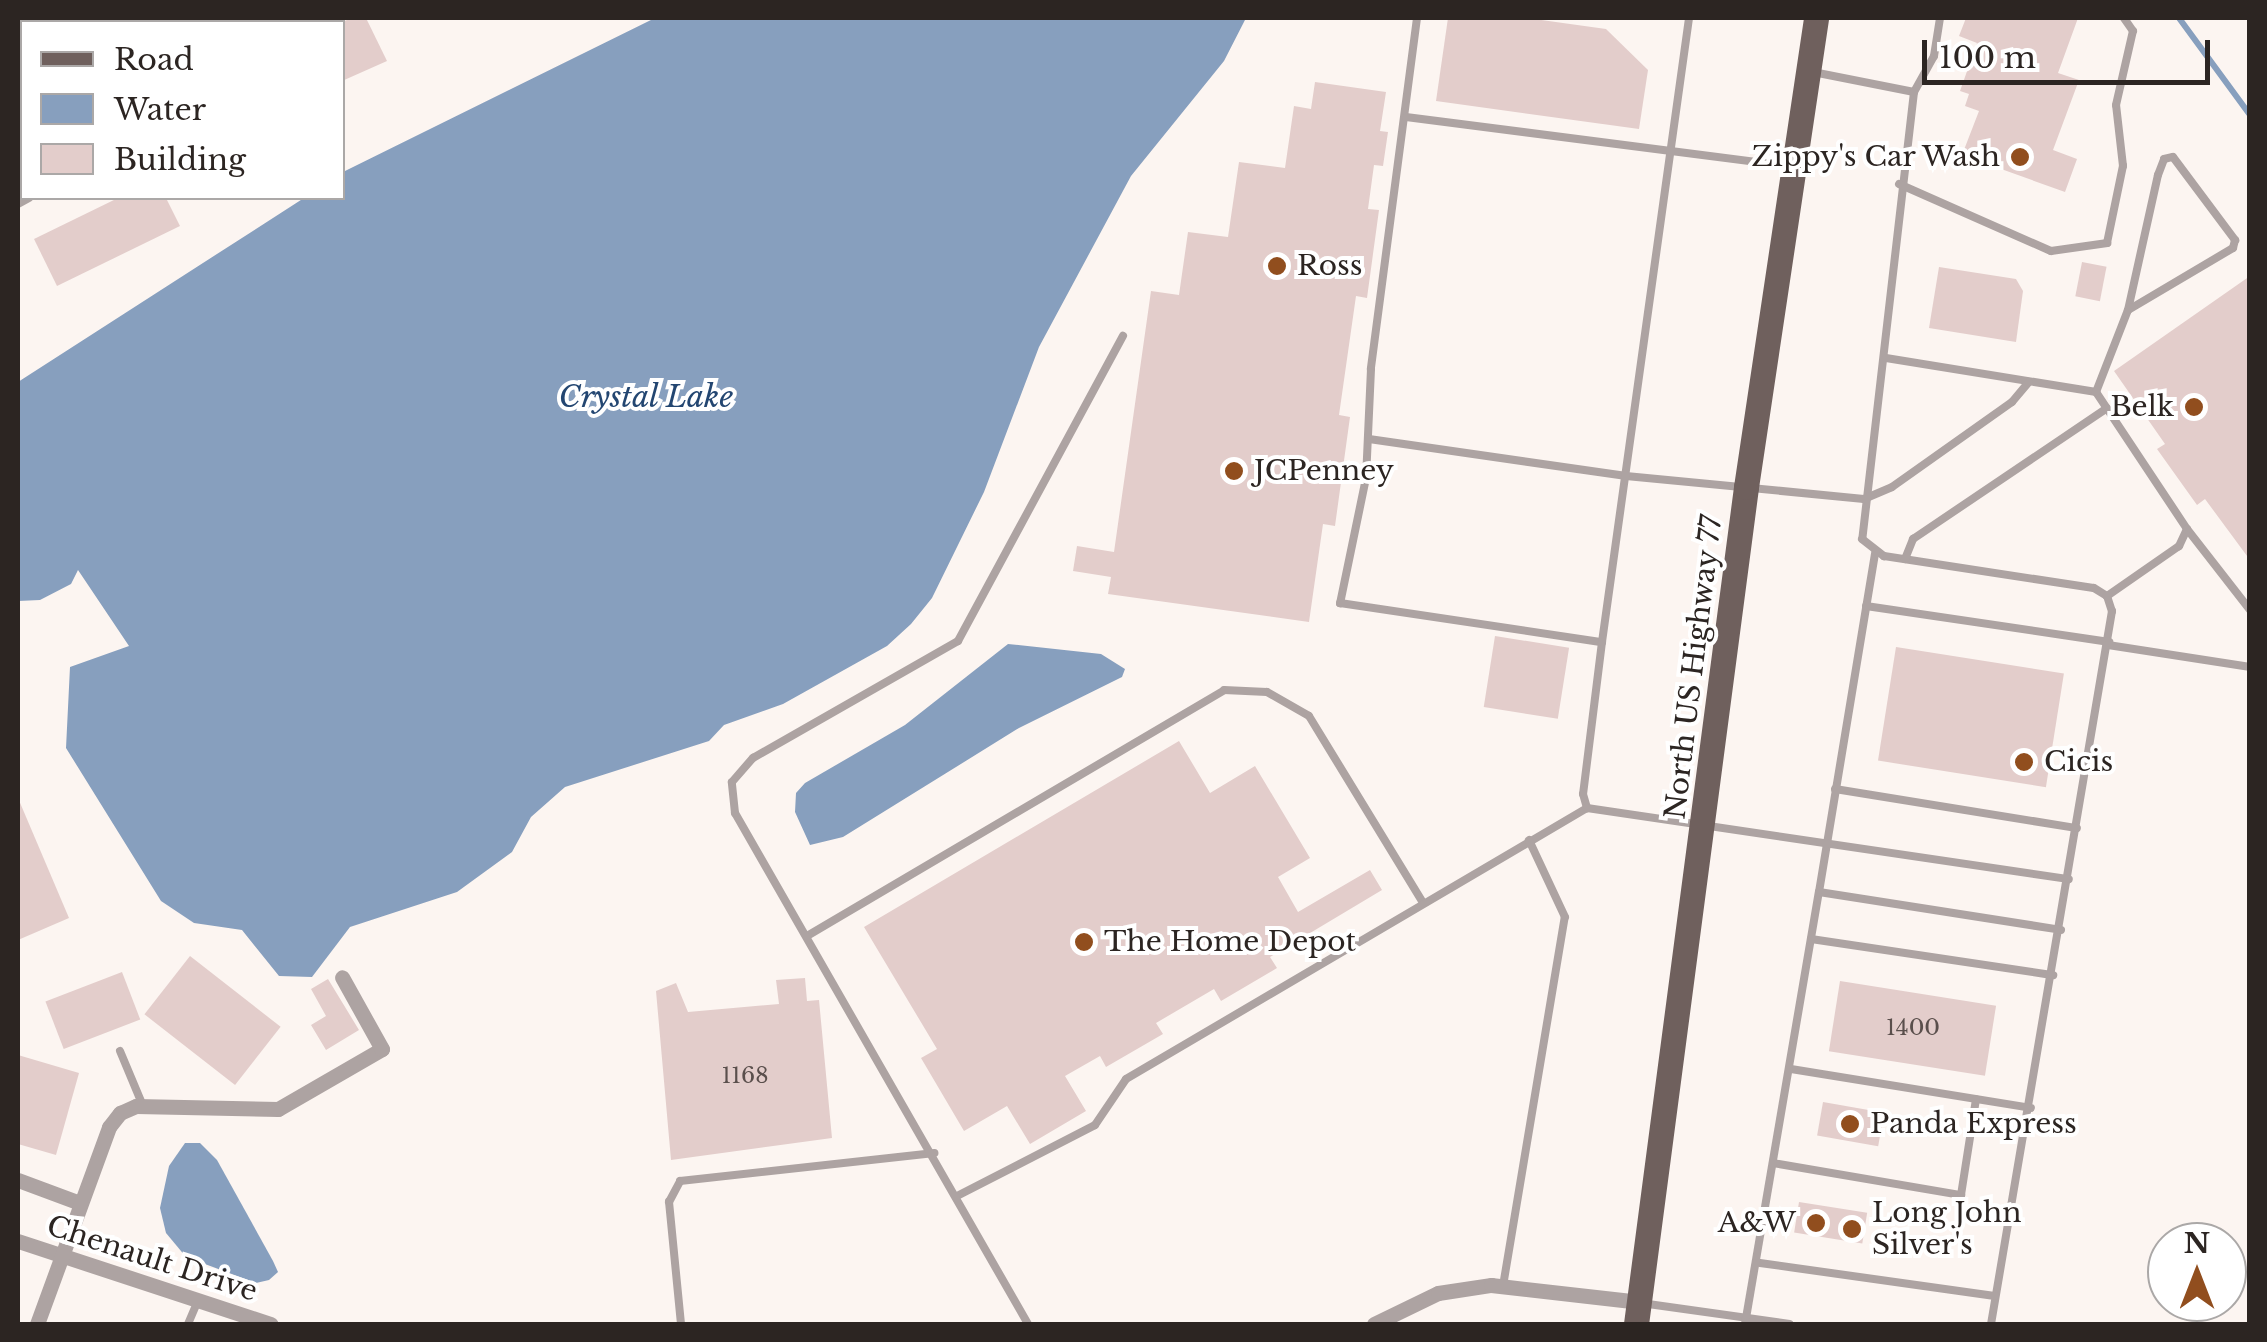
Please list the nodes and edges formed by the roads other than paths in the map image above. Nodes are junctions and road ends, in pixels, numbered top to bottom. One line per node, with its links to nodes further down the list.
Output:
1 (1418, 18): 8 (lane)
2 (1690, 18): 9 (lane)
3 (1816, 18): 6 (main road, North US Highway 77)
4 (1940, 18): 7 (lane)
5 (2124, 18): 11 (lane)
6 (1808, 72): 7 (lane); 10 (main road, North US Highway 77)
7 (1914, 92): 11 (lane)
8 (1406, 116): 9 (lane); 18 (lane)
9 (1670, 152): 10 (lane); 19 (lane)
10 (1793, 167): 20 (main road, North US Highway 77)
11 (1899, 184): 14 (lane)
12 (2128, 310): 12 (lane); 16 (lane)
13 (1122, 336): 41 (lane)
14 (1886, 358): 15 (lane); 21 (lane)
15 (2029, 382): 16 (lane); 21 (lane)
16 (2096, 392): 17 (lane)
17 (2106, 408): 22 (lane); 24 (lane)
18 (1369, 439): 19 (lane); 28 (lane)
19 (1626, 476): 20 (lane); 28 (lane)
20 (1746, 487): 21 (lane); 33 (main road, North US Highway 77)
21 (1864, 498): 23 (lane)
22 (2187, 528): 25 (lane); 27 (lane)
23 (1875, 553): 24 (lane); 26 (lane)
24 (1905, 559): 25 (lane)
25 (2107, 596): 29 (lane)
26 (1866, 606): 29 (lane); 31 (lane)
27 (2250, 610)
28 (1602, 642): 32 (lane)
29 (2108, 644): 30 (lane); 34 (lane)
30 (2250, 667)
31 (1835, 789): 34 (lane); 35 (lane)
32 (1587, 808): 33 (lane); 36 (lane)
33 (1706, 820): 35 (lane); 61 (main road, North US Highway 77)
34 (2077, 828): 37 (lane)
35 (1826, 839): 37 (lane); 38 (lane)
36 (1529, 840): 39 (lane); 58 (lane)
37 (2069, 878): 40 (lane)
38 (1819, 892): 40 (lane); 42 (lane)
39 (1423, 902): 41 (lane); 53 (lane)
40 (2060, 930): 43 (lane)
41 (807, 936): 50 (lane)
42 (1812, 939): 43 (lane); 46 (lane)
43 (2053, 975): 49 (lane)
44 (342, 977): 48 (street)
45 (120, 1051): 48 (lane)
46 (1791, 1069): 47 (lane); 51 (lane)
47 (1976, 1099): 49 (lane); 51 (lane)
48 (142, 1106): 54 (street)
49 (2031, 1108): 59 (lane)
50 (934, 1153): 53 (lane); 66 (lane)
51 (1773, 1163): 57 (lane)
52 (18, 1180): 54 (street)
53 (958, 1196): 67 (lane)
54 (80, 1203): 56 (street)
55 (18, 1241): 56 (street, Chenault Drive)
56 (61, 1257): 60 (street, Chenault Drive); 63 (street)
57 (1760, 1263): 59 (lane); 62 (lane)
58 (1503, 1286): 61 (street); 68 (street)
59 (1996, 1296): 70 (lane)
60 (198, 1301): 64 (lane); 65 (street, Chenault Drive)
61 (1638, 1314): 62 (lane)
62 (1746, 1321): 69 (lane)
63 (37, 1324)
64 (188, 1324)
65 (271, 1324)
66 (681, 1324)
67 (1028, 1324)
68 (1374, 1324)
69 (1790, 1324)
70 (1991, 1324)

